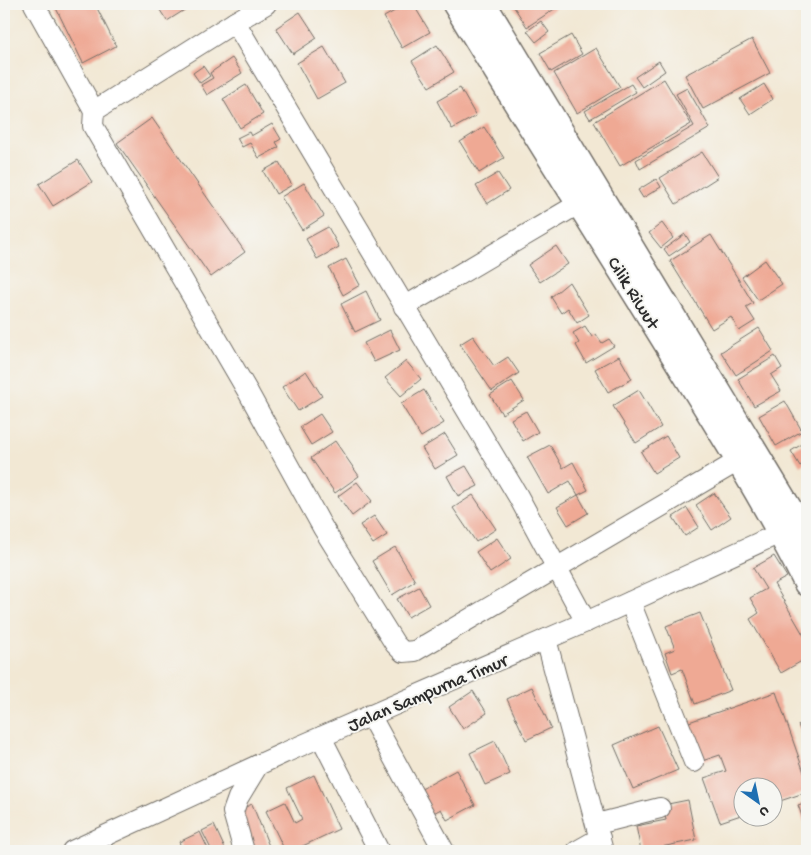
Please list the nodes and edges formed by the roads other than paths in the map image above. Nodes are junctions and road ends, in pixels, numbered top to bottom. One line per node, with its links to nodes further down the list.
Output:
1 (34, 4): 6 (street)
2 (266, 4): 5 (street)
3 (456, 4): 7 (main road, Cilik Riwut)
4 (483, 4): 8 (main road, Cilik Riwut)
5 (235, 22): 6 (street); 9 (street)
6 (94, 111): 12 (street)
7 (580, 202): 8 (main road, Cilik Riwut); 9 (street)
8 (635, 272): 10 (main road, Cilik Riwut); 11 (main road, Cilik Riwut)
9 (404, 307): 12 (street)
10 (740, 460): 11 (main road, Cilik Riwut); 12 (street)
11 (799, 529): 13 (main road, Cilik Riwut); 14 (street, Jalan Sampurna Timur)
12 (557, 568): 15 (street)
13 (807, 583)
14 (630, 602): 15 (street, Jalan Sampurna Timur); 19 (street)
15 (586, 622): 16 (street, Jalan Sampurna Timur)
16 (546, 639): 17 (street, Jalan Sampurna Timur); 22 (street)
17 (370, 715): 18 (street, Jalan Sampurna Timur); 26 (street)
18 (321, 737): 20 (street, Jalan Sampurna Timur); 25 (street)
19 (694, 762)
20 (258, 765): 23 (street, Jalan Sampurna Timur); 24 (street)
21 (660, 808): 22 (street)
22 (600, 838): 27 (street)
23 (72, 851)
24 (244, 851)
25 (379, 851)
26 (444, 851)
27 (577, 851)

